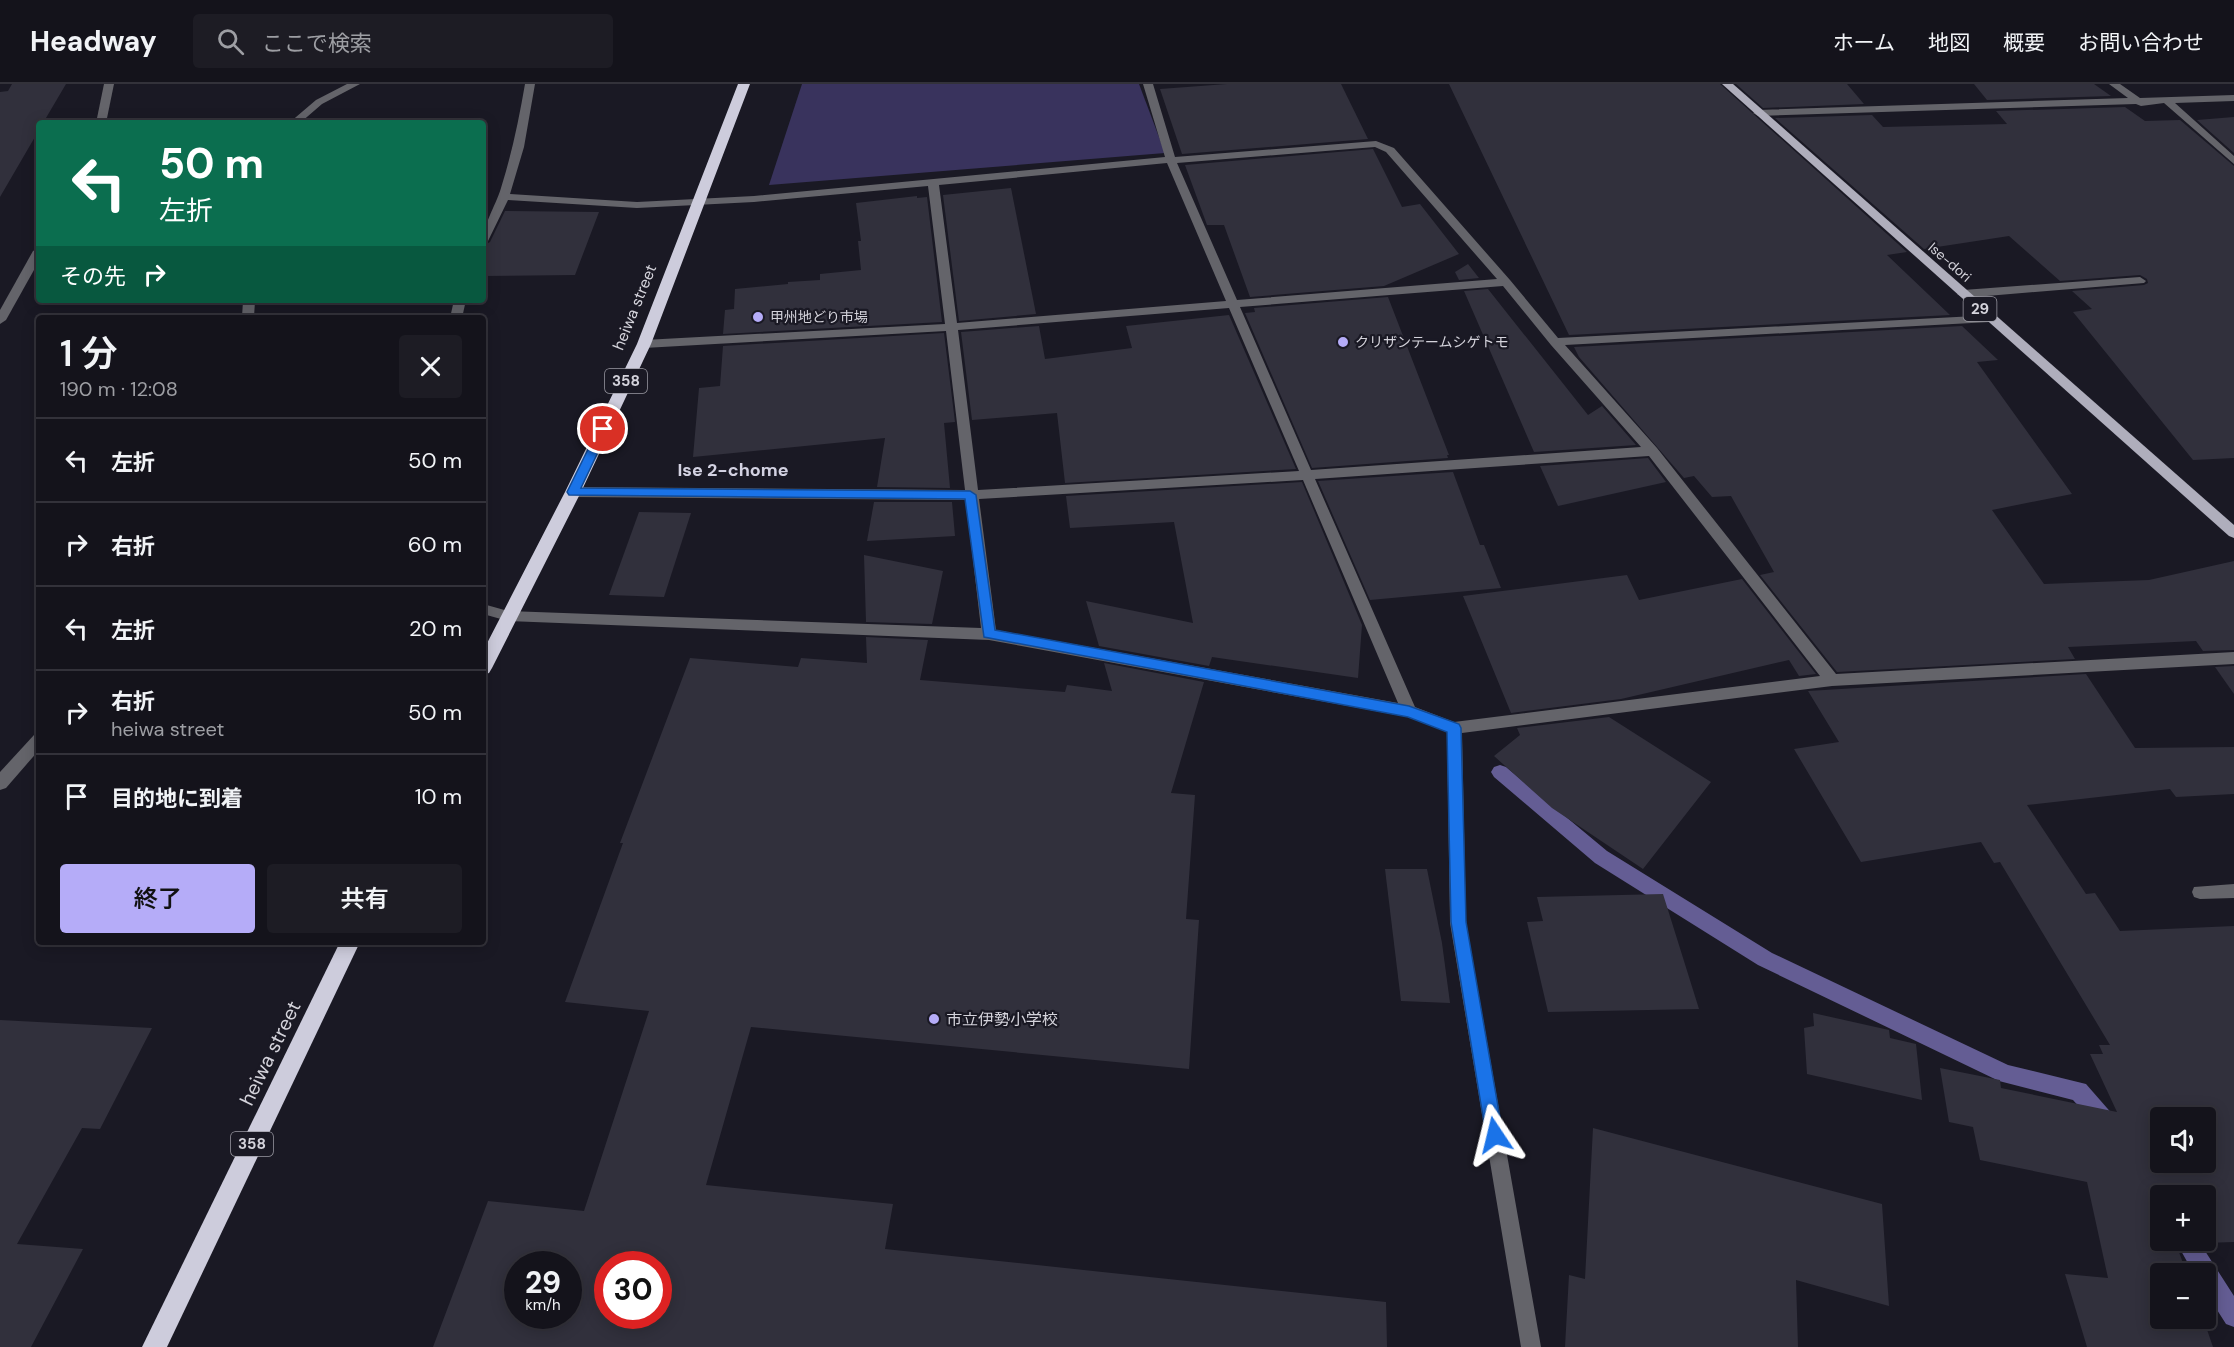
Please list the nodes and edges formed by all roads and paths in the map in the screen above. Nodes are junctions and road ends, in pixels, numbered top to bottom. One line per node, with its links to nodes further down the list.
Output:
1 (109, 84): 12 (street)
2 (355, 84): 13 (street)
3 (530, 84): 17 (street)
4 (744, 84): 18 (highway, heiwa street / 358)
5 (1148, 84): 14 (street)
6 (1727, 84): 11 (main road, Ise-dori / 29)
7 (2114, 84): 10 (street)
8 (2234, 98): 9 (street)
9 (2168, 102): 10 (street); 15 (street)
10 (2141, 103): 11 (street)
11 (1758, 113): 23 (main road, Ise-dori / 29)
12 (102, 120)
13 (298, 120)
14 (1171, 160): 16 (street); 21 (street); 24 (street)
15 (2234, 161)
16 (933, 182): 18 (street); 27 (street)
17 (504, 197): 18 (street); 19 (street)
18 (698, 201): 29 (highway, heiwa street / 358)
19 (486, 235)
20 (36, 256): 26 (street)
21 (1506, 282): 24 (street); 28 (street)
22 (2140, 282): 23 (street)
23 (1963, 294): 25 (main road, Ise-dori / 29)
24 (1232, 304): 27 (street); 31 (street)
25 (1990, 318): 28 (street); 34 (main road, Ise-dori / 29)
26 (0, 320)
27 (954, 327): 29 (street); 33 (street)
28 (1555, 342): 30 (street)
29 (644, 344): 32 (highway, heiwa street / 358)
30 (1652, 451): 31 (street); 40 (street)
31 (1307, 476): 33 (street); 41 (street)
32 (573, 492): 33 (street); 36 (highway, heiwa street / 358)
33 (970, 495): 37 (street)
34 (2234, 533)
35 (486, 610): 36 (street)
36 (508, 616): 37 (street); 39 (highway, heiwa street / 358)
37 (989, 634): 41 (street)
38 (2234, 658): 40 (street)
39 (486, 662)
40 (1832, 680): 42 (street)
41 (1409, 711): 42 (street)
42 (1454, 728): 49 (street)
43 (36, 742): 44 (street)
44 (0, 783)
45 (2234, 891): 46 (street)
46 (2200, 892)
47 (349, 945): 48 (highway, heiwa street / 358)
48 (154, 1347)
49 (1531, 1347)

